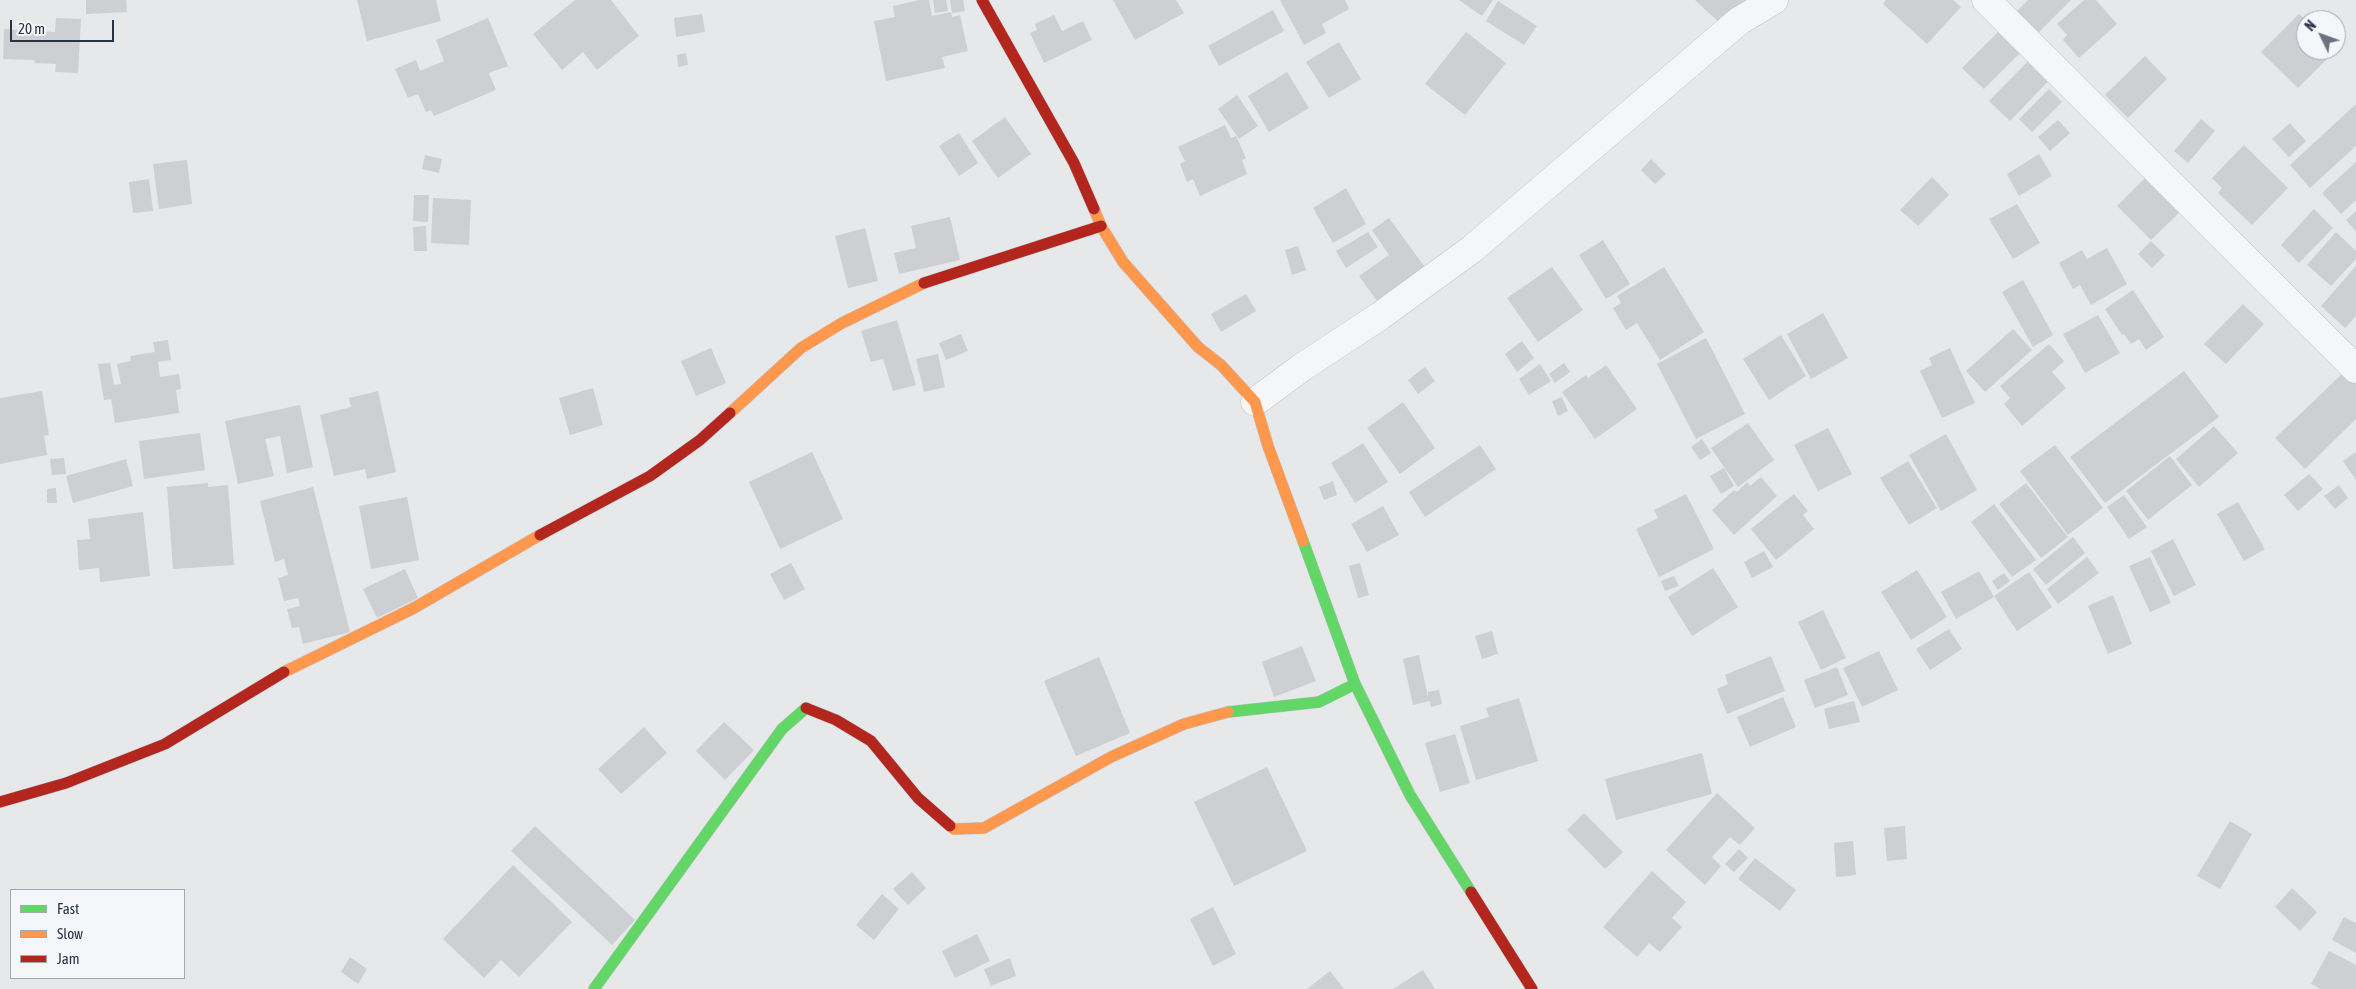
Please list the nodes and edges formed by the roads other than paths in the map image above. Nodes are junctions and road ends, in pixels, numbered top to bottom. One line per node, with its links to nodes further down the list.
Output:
1 (982, 0): 4 (street)
2 (1774, 0): 6 (street)
3 (1986, 0): 5 (street)
4 (1101, 226): 6 (street); 8 (street)
5 (2356, 370)
6 (1255, 402): 7 (street)
7 (1355, 684): 9 (street); 10 (street)
8 (0, 802)
9 (594, 989)
10 (1532, 989)

